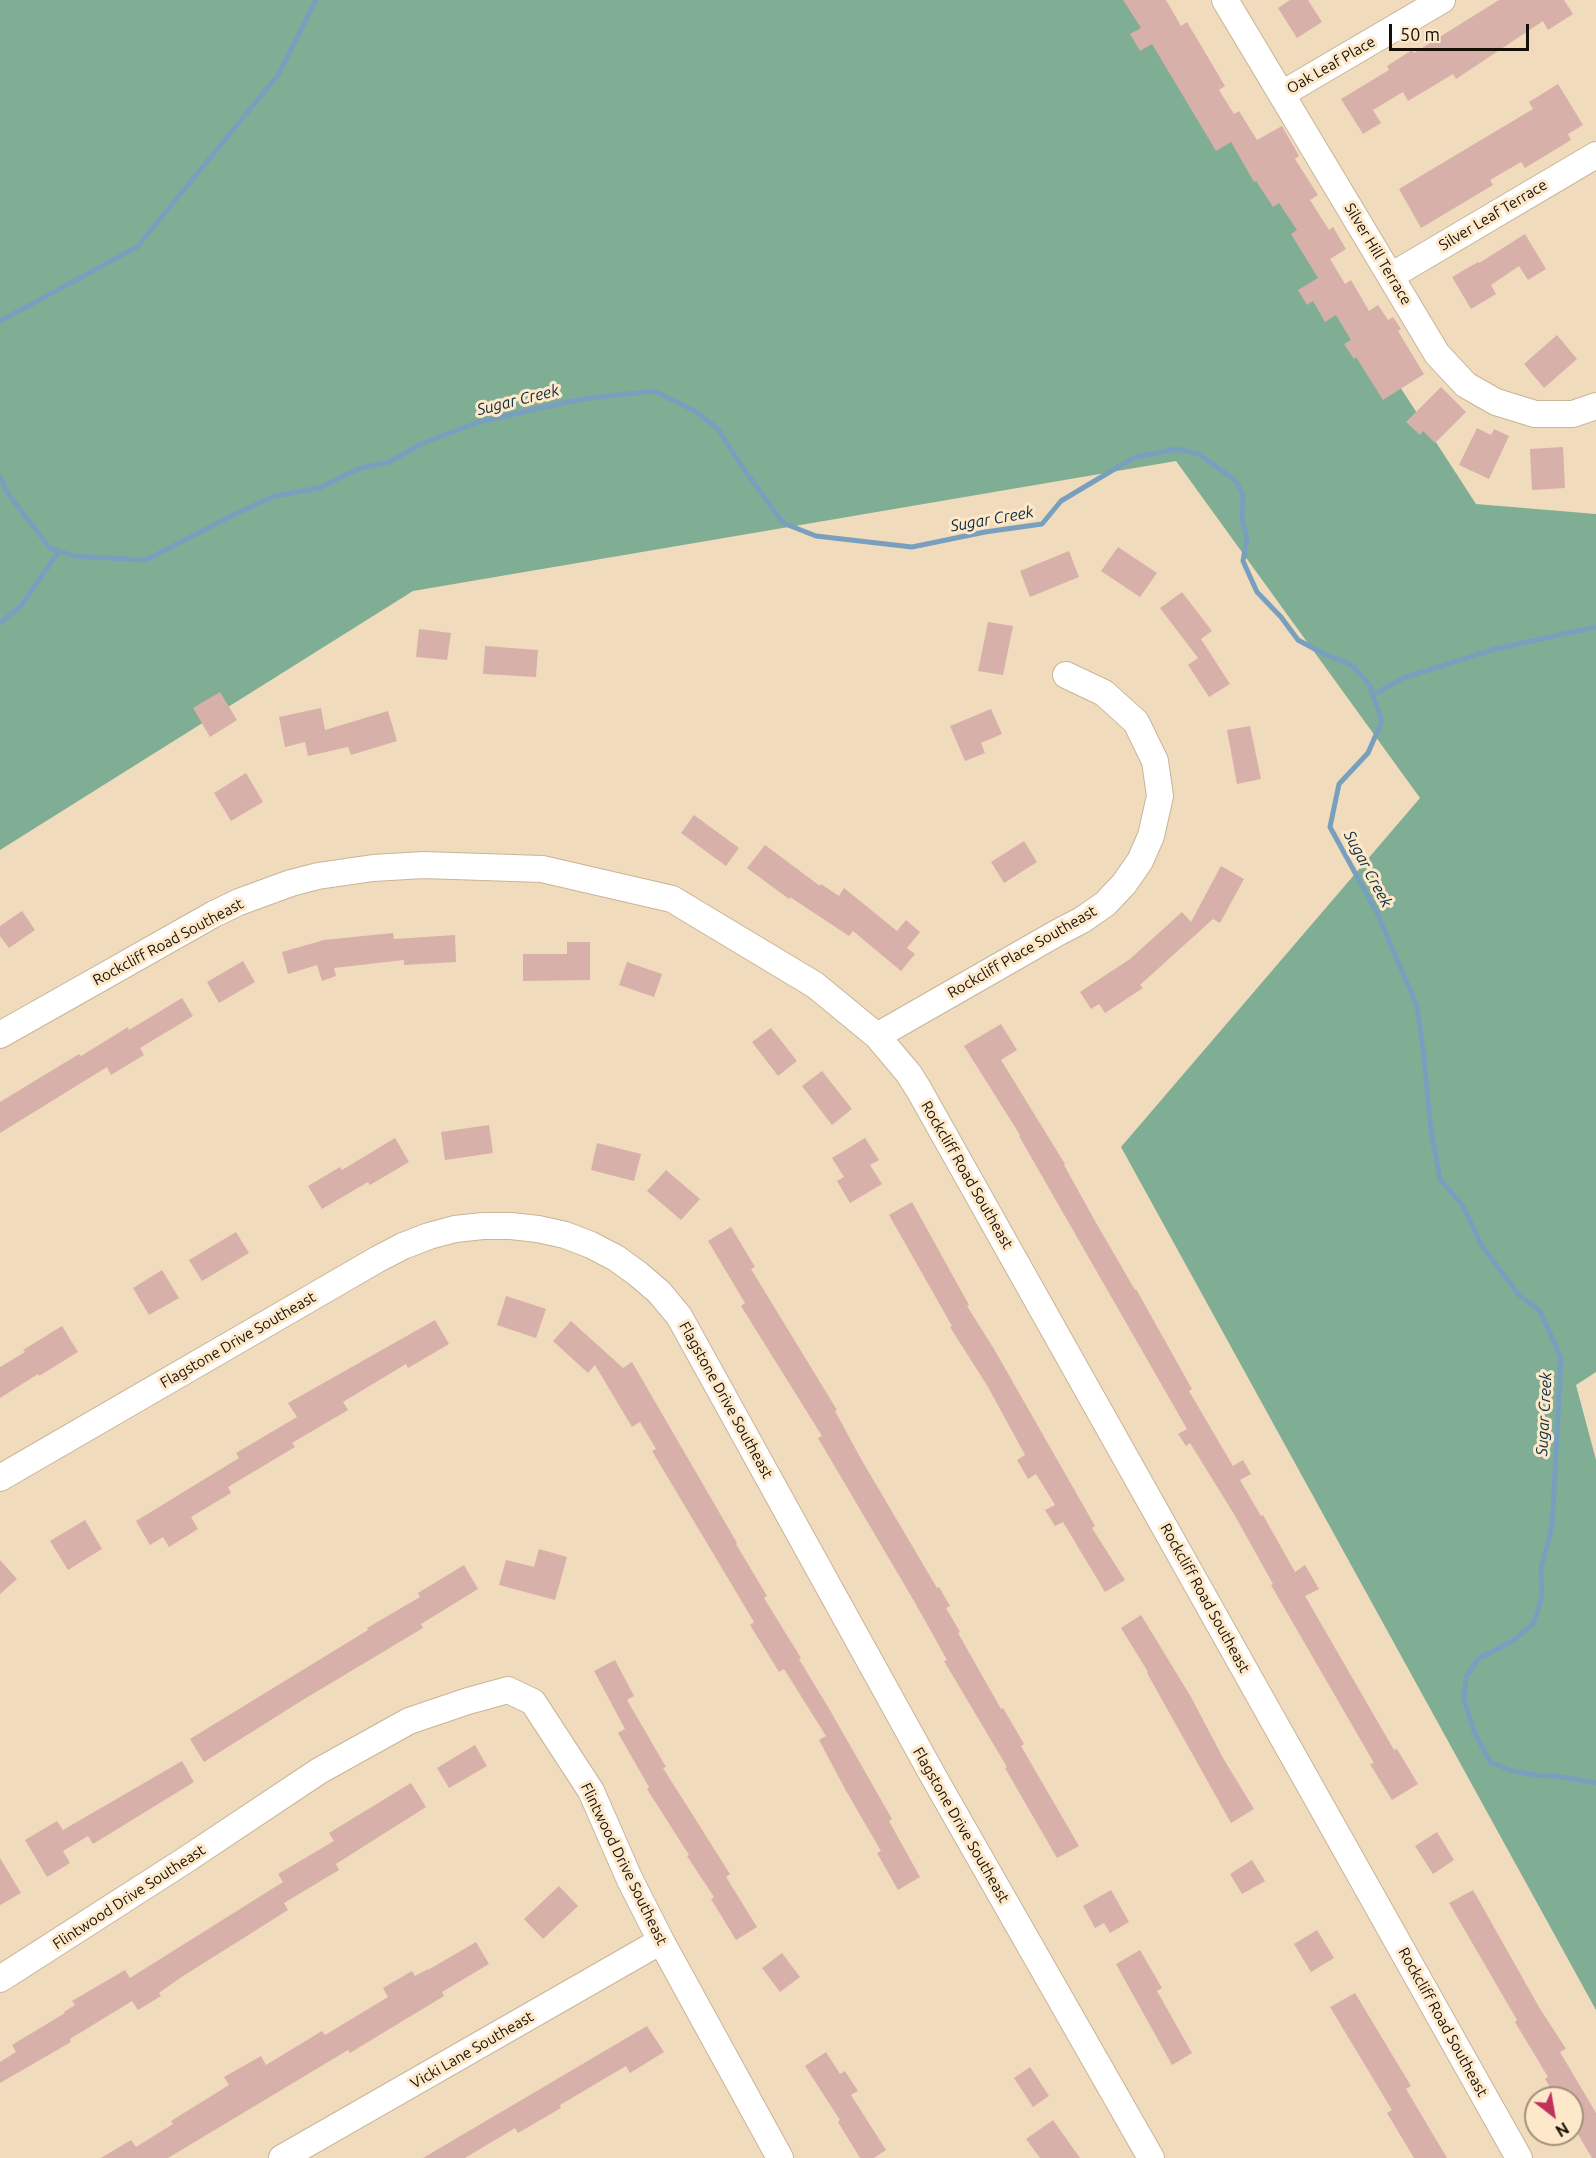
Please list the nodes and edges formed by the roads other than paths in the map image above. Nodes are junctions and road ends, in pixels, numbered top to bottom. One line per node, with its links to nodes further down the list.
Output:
1 (1225, 0): 3 (street, Silver Hill Terrace)
2 (1442, 0): 3 (street, Oak Leaf Place)
3 (1282, 94): 5 (street, Silver Hill Terrace)
4 (1596, 154): 5 (street, Silver Leaf Terrace)
5 (1391, 276): 6 (street, Silver Hill Terrace)
6 (1596, 406)
7 (1066, 675): 9 (street, Rockcliff Place Southeast)
8 (0, 1035): 9 (street, Rockcliff Road Southeast)
9 (877, 1036): 16 (street, Rockcliff Road Southeast)
10 (0, 1478): 15 (street, Flagstone Drive Southeast)
11 (661, 1941): 12 (street, Flintwood Drive Southeast); 13 (street, Vicki Lane Southeast); 14 (street, Flintwood Drive Southeast)
12 (0, 1979)
13 (282, 2158)
14 (780, 2158)
15 (1151, 2158)
16 (1520, 2158)

